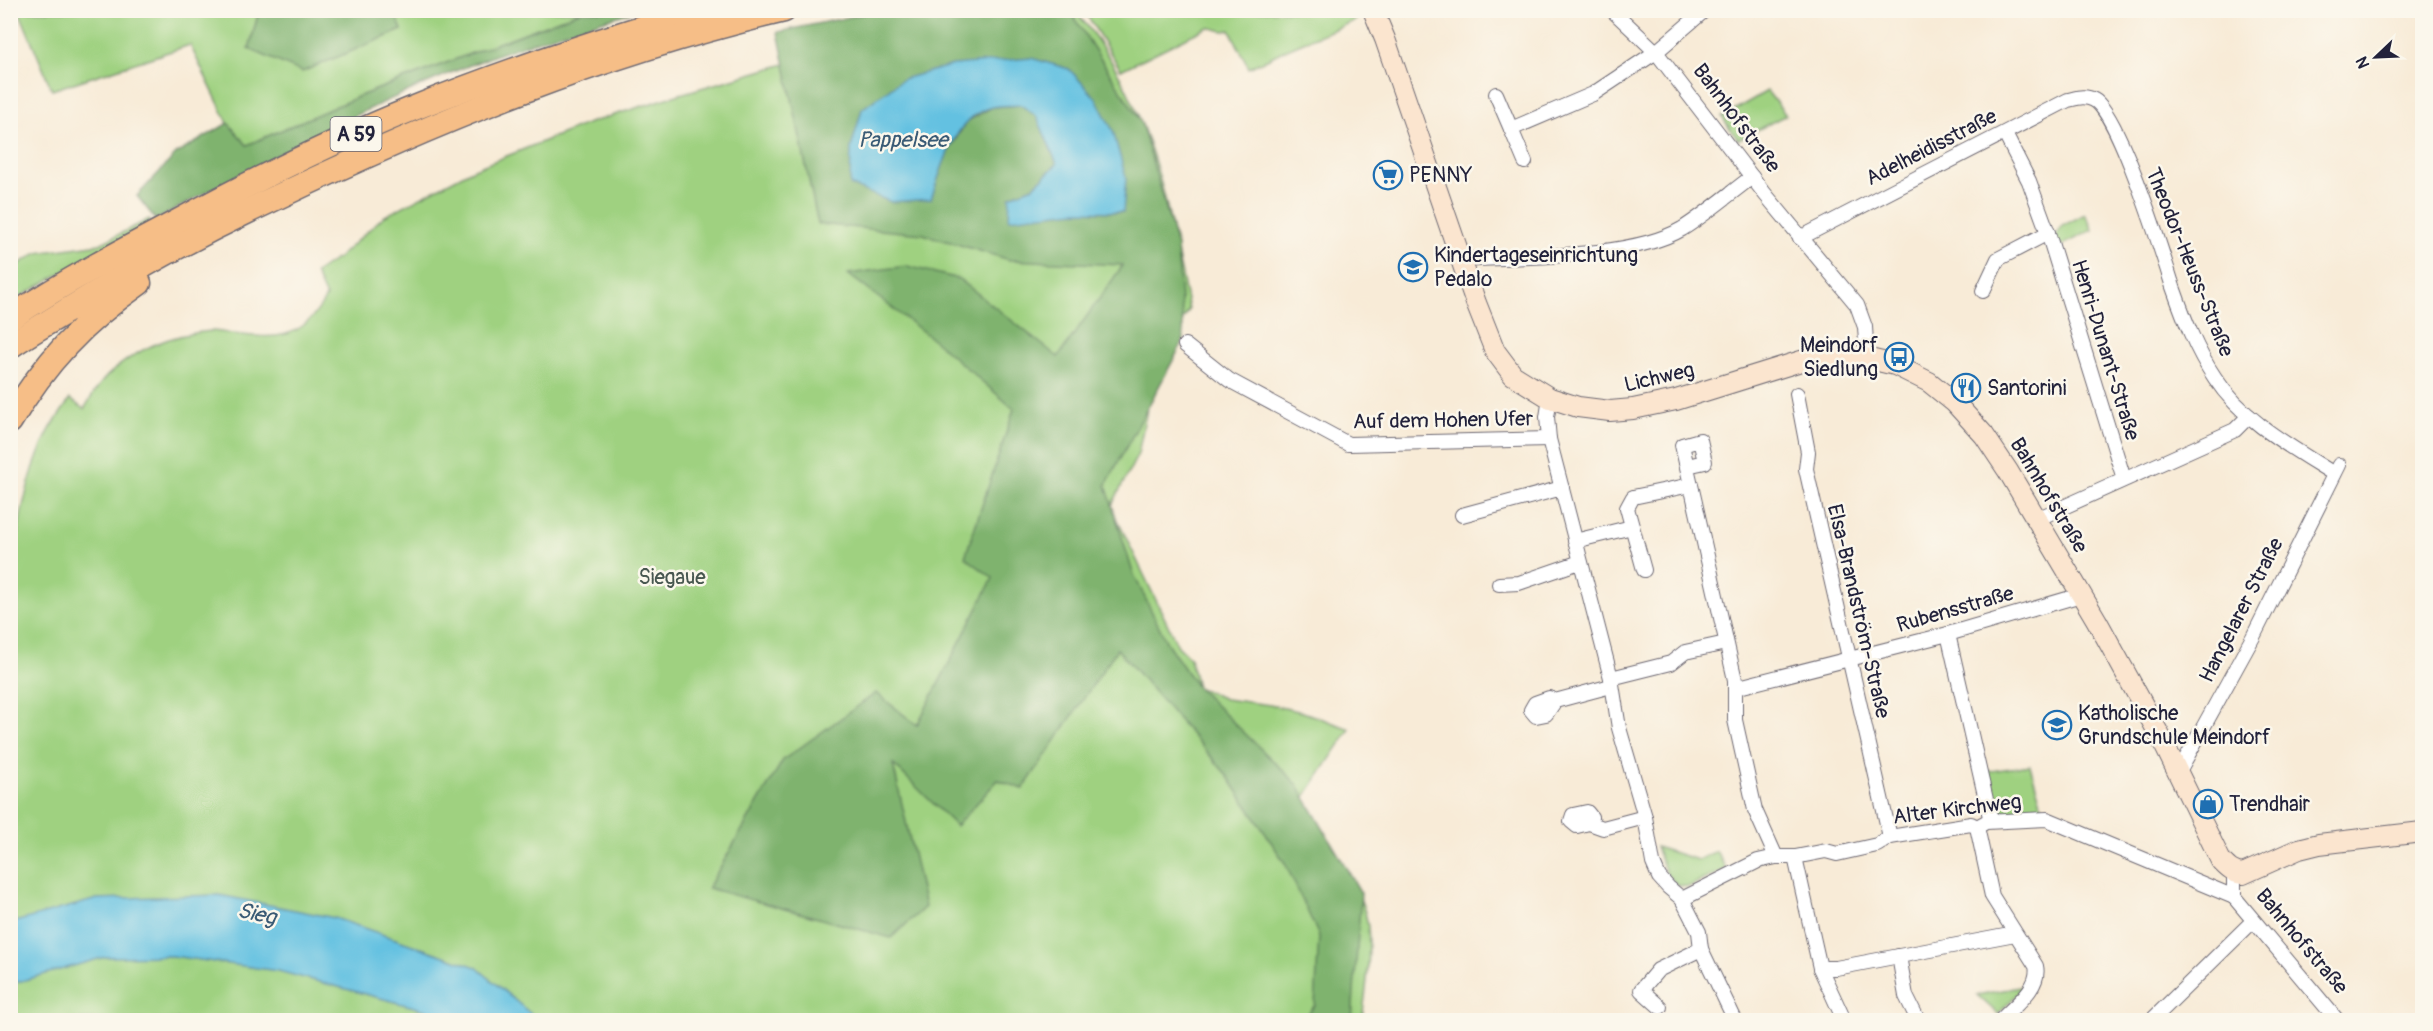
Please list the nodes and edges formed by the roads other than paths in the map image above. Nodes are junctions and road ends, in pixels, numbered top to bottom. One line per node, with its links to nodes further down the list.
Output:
1 (700, 10): 18 (highway, A 59)
2 (784, 10): 13 (highway, A 59)
3 (1373, 10): 16 (main road, Lichweg)
4 (1612, 10): 6 (street, Bahnhofstraße)
5 (1705, 10): 6 (street)
6 (1656, 52): 9 (street); 12 (street, Bahnhofstraße)
7 (1496, 94): 9 (street)
8 (2083, 97): 10 (street, Adelheidisstraße); 24 (street, Theodor-Heuss-Straße)
9 (1511, 129): 11 (street)
10 (2005, 134): 14 (street, Henri-Dunant-Straße); 15 (street, Adelheidisstraße)
11 (1525, 162)
12 (1752, 177): 15 (street, Bahnhofstraße); 16 (street)
13 (270, 200): 20 (highway, A 59); 25 (highway, A 59)
14 (2048, 233): 17 (street); 29 (street, Henri-Dunant-Straße)
15 (1800, 238): 21 (street, Bahnhofstraße)
16 (1462, 260): 23 (main road, Lichweg)
17 (1983, 291)
18 (10, 318)
19 (1185, 345): 26 (street, Auf dem Hohen Ufer)
20 (10, 346)
21 (1867, 357): 23 (main road, Lichweg); 33 (main road, Bahnhofstraße)
22 (1797, 394): 42 (street, Elsa-Brandström-Straße)
23 (1550, 398): 26 (street)
24 (2248, 417): 28 (street, Theodor-Heuss-Straße); 29 (street)
25 (10, 421)
26 (1549, 439): 31 (street)
27 (1687, 466): 30 (street)
28 (2337, 469): 46 (street, Hangelarer Straße)
29 (2124, 479): 33 (street)
30 (1691, 484): 34 (street); 41 (street)
31 (1562, 488): 32 (street); 35 (street)
32 (1462, 515)
33 (2037, 519): 39 (main road, Bahnhofstraße)
34 (1632, 527): 35 (street); 37 (street)
35 (1575, 541): 36 (street)
36 (1580, 562): 38 (street); 43 (street)
37 (1644, 570)
38 (1498, 584)
39 (2081, 595): 40 (street, Rubensstraße); 46 (main road, Bahnhofstraße)
40 (1948, 634): 42 (street, Rubensstraße); 48 (street)
41 (1726, 643): 43 (street); 44 (street)
42 (1848, 660): 44 (street, Rubensstraße); 52 (street, Elsa-Brandström-Straße)
43 (1611, 682): 45 (street); 47 (street)
44 (1735, 688): 53 (street)
45 (1555, 701)
46 (2178, 773): 55 (main road, Bahnhofstraße)
47 (1645, 817): 49 (street); 57 (street)
48 (1996, 821): 50 (street, Alter Kirchweg); 56 (street, Alter Kirchweg)
49 (1589, 823)
50 (1977, 827): 52 (street, Alter Kirchweg); 59 (street)
51 (2422, 832): 55 (main road)
52 (1890, 837): 54 (street, Alter Kirchweg)
53 (1776, 857): 54 (street, Alter Kirchweg); 57 (street, Alter Kirchweg)
54 (1795, 857): 62 (street)
55 (2234, 873): 56 (street, Bahnhofstraße)
56 (2234, 897): 58 (street, Bahnhofstraße)
57 (1682, 898): 60 (street)
58 (2253, 921): 68 (street); 69 (street, Bahnhofstraße)
59 (2015, 934): 61 (street); 67 (street)
60 (1701, 949): 63 (street); 64 (street)
61 (1899, 956): 62 (street); 66 (street)
62 (1820, 968): 65 (street)
63 (1660, 1006)
64 (1735, 1020)
65 (1844, 1020)
66 (1918, 1020)
67 (2001, 1020)
68 (2152, 1020)
69 (2337, 1020)

